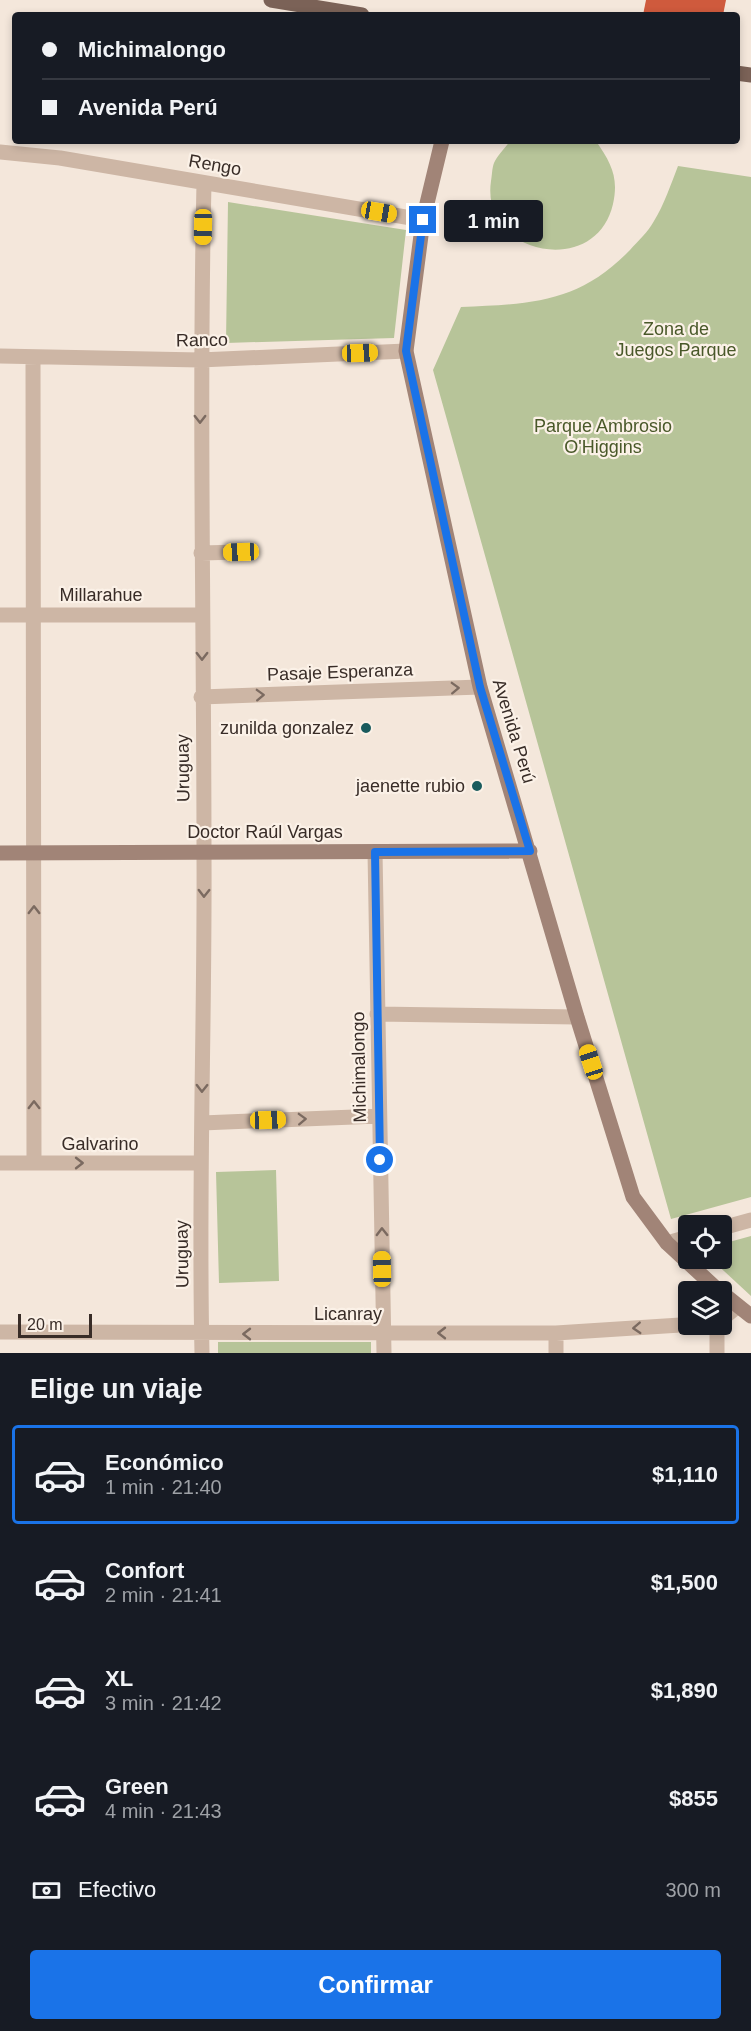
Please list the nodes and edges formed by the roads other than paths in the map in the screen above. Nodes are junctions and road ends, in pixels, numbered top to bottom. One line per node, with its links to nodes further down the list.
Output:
1 (271, 0): 2 (main road)
2 (344, 12)
3 (441, 144): 6 (street, Avenida Perú)
4 (0, 152): 5 (street, Rengo)
5 (204, 183): 6 (street, Rengo); 10 (street, Uruguay)
6 (423, 220): 7 (street, Avenida Perú)
7 (406, 351): 10 (street, Ranco); 16 (street, Avenida Perú)
8 (0, 356): 9 (street, Ranco)
9 (33, 358): 10 (street, Ranco); 14 (street)
10 (200, 360): 12 (street, Uruguay, one-way to 12)
11 (241, 552): 12 (street)
12 (201, 553): 15 (street, Uruguay)
13 (0, 615): 14 (street, Millarahue)
14 (35, 615): 15 (street, Millarahue); 22 (street)
15 (202, 615): 17 (street, Uruguay, one-way to 17)
16 (480, 687): 17 (street, Pasaje Esperanza, one-way to 16); 18 (street, Avenida Perú)
17 (201, 697): 19 (street, Uruguay)
18 (530, 851): 20 (street, Doctor Raúl Vargas); 24 (street, Avenida Perú)
19 (204, 852): 20 (street, Doctor Raúl Vargas); 22 (street, Doctor Raúl Vargas); 26 (street, Uruguay, one-way to 26)
20 (375, 852): 23 (street, Michimalongo)
21 (0, 853): 22 (street, Doctor Raúl Vargas)
22 (33, 853): 28 (street, one-way to 22)
23 (377, 1014): 24 (street); 25 (street, Michimalongo)
24 (577, 1017): 33 (street, Avenida Perú)
25 (380, 1116): 26 (street, one-way to 25); 43 (street, Michimalongo, one-way to 25)
26 (202, 1123): 29 (street, Uruguay)
27 (0, 1163): 28 (street, Galvarino)
28 (34, 1163): 29 (street, Galvarino, one-way to 29)
29 (200, 1163): 41 (street, Uruguay)
30 (751, 1220): 31 (street)
31 (732, 1225)
32 (678, 1240): 33 (street)
33 (668, 1243): 34 (street, Avenida Perú)
34 (709, 1281)
35 (732, 1302): 36 (street, Avenida Perú)
36 (737, 1307): 37 (street); 38 (street, Avenida Perú)
37 (732, 1311)
38 (751, 1316)
39 (678, 1325): 42 (street, Licanray, one-way to 42)
40 (0, 1332): 41 (street, Licanray)
41 (202, 1333): 43 (street, Licanray, one-way to 41); 45 (street, Uruguay)
42 (556, 1333): 43 (street, Licanray, one-way to 43); 47 (street)
43 (384, 1334): 46 (street, Michimalongo)
44 (717, 1335): 48 (street)
45 (202, 1353)
46 (384, 1353)
47 (556, 1353)
48 (717, 1353)

